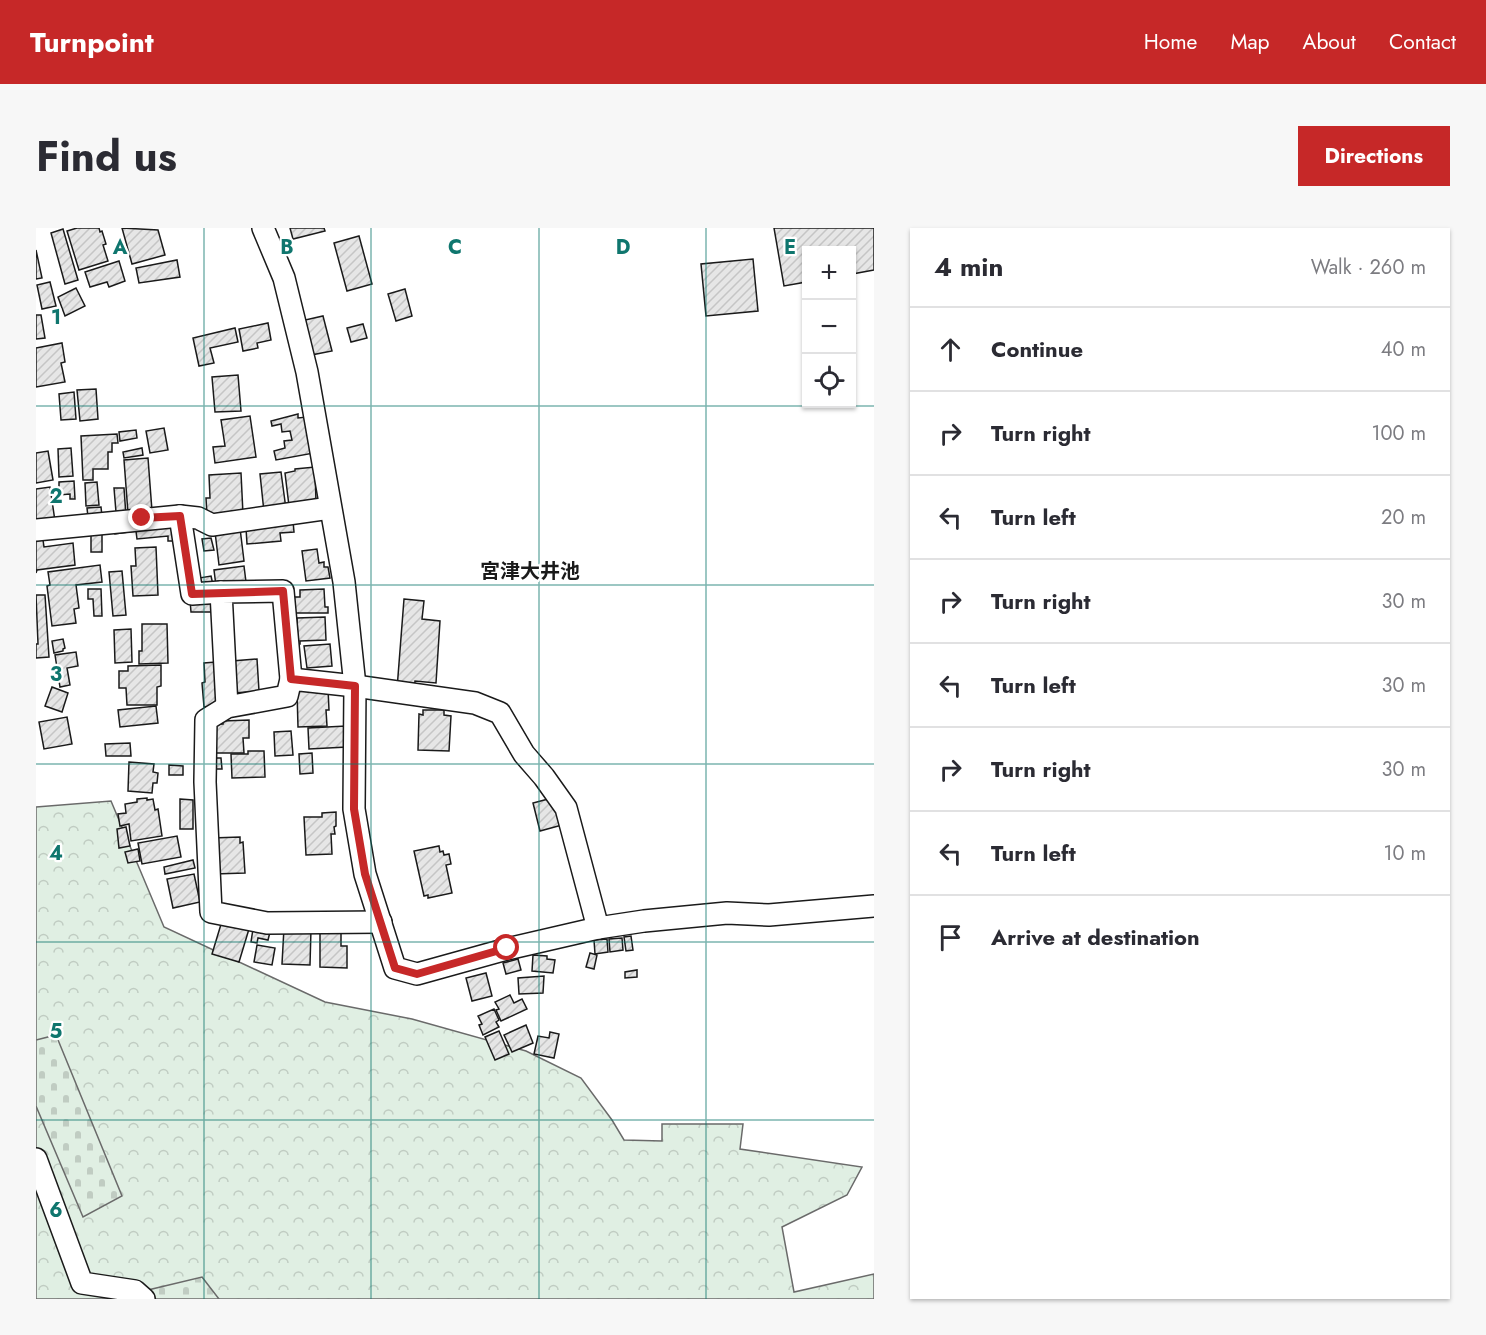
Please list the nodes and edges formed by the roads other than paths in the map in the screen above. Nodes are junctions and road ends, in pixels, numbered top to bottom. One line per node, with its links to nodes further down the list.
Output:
1 (263, 228): 2 (street)
2 (330, 507): 3 (street); 7 (street)
3 (180, 516): 4 (street); 5 (street)
4 (36, 530)
5 (221, 592): 6 (street); 8 (street)
6 (291, 679): 7 (street); 8 (street)
7 (355, 686): 10 (street); 11 (street)
8 (227, 707): 10 (street)
9 (874, 906): 11 (street)
10 (381, 922): 11 (street)
11 (598, 928)
12 (36, 1159): 13 (street)
13 (144, 1299)

